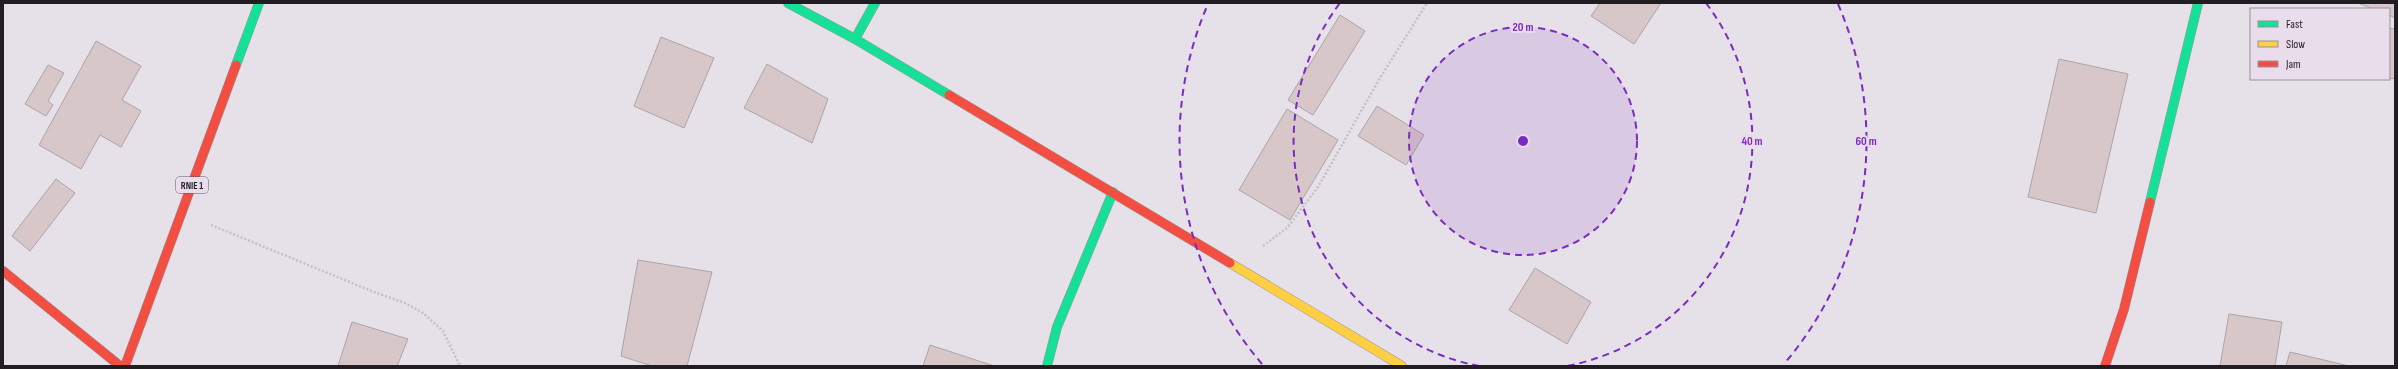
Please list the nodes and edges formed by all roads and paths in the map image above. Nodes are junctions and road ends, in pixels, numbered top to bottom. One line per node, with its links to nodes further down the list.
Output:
1 (259, 3): 8 (main road, RNIE 1)
2 (788, 3): 6 (main road)
3 (875, 3): 6 (main road)
4 (1427, 3): 9 (path)
5 (2198, 3): 16 (main road)
6 (855, 39): 7 (main road)
7 (1113, 192): 9 (main road); 14 (main road)
8 (182, 212): 12 (main road, RNIE 1); 13 (path)
9 (1237, 266): 15 (main road)
10 (3, 271): 11 (main road)
11 (120, 366)
12 (125, 366)
13 (460, 366)
14 (1047, 366)
15 (1402, 366)
16 (2105, 366)

